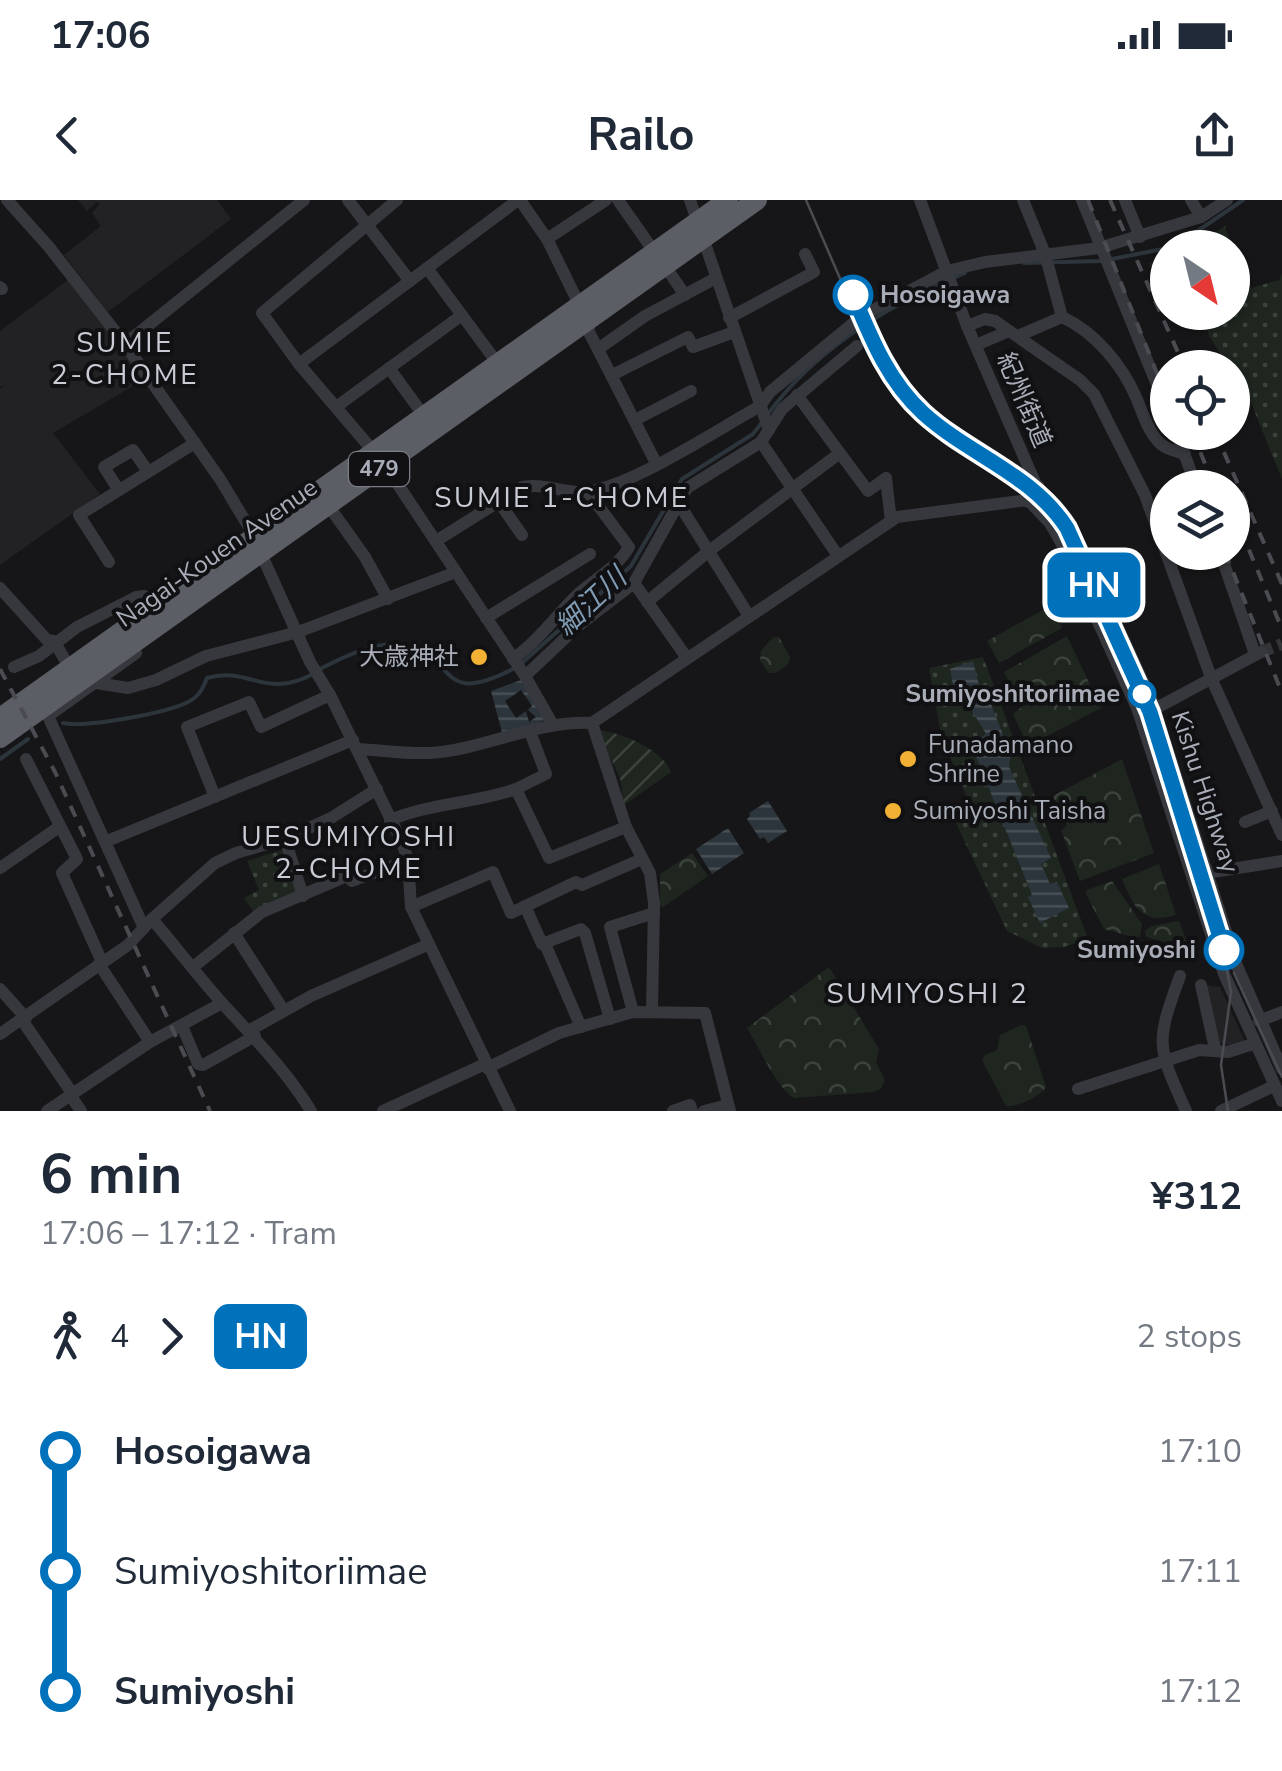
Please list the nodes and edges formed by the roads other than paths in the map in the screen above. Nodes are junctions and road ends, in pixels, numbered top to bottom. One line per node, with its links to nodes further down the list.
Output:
1 (7, 200): 37 (street)
2 (304, 200): 37 (street)
3 (348, 200): 18 (street)
4 (397, 200): 18 (street)
5 (519, 200): 21 (street); 26 (street)
6 (606, 200): 21 (street)
7 (618, 200): 25 (street)
8 (690, 200): 19 (street)
9 (728, 200): 19 (highway, Nagai-Kouen Avenue / 479)
10 (757, 200): 19 (highway, Nagai-Kouen Avenue / 479)
11 (920, 200): 28 (street, 紀州街道)
12 (1024, 200): 24 (street)
13 (1082, 200): 22 (street)
14 (1126, 200): 20 (street)
15 (1191, 200): 17 (street)
16 (1227, 200): 17 (street)
17 (1201, 216): 20 (street)
18 (368, 225): 29 (street); 41 (street)
19 (700, 230): 25 (highway, Nagai-Kouen Avenue / 479); 27 (street)
20 (1140, 237): 22 (street)
21 (547, 239): 31 (street)
22 (1100, 250): 24 (street); 44 (street)
23 (805, 254): 34 (street)
24 (1045, 255): 28 (street); 33 (street)
25 (660, 259): 30 (street); 31 (highway, Nagai-Kouen Avenue / 479)
26 (427, 268): 29 (street); 32 (street)
27 (716, 278): 30 (street); 34 (street)
28 (949, 278): 35 (street, 紀州街道); 48 (street)
29 (410, 281): 41 (street)
30 (685, 295): 40 (street)
31 (584, 313): 40 (street); 42 (highway, Nagai-Kouen Avenue / 479); 58 (highway, Nagai-Kouen Avenue / 479)
32 (462, 315): 42 (street); 43 (street)
33 (1062, 318): 36 (street); 57 (street)
34 (732, 325): 45 (street); 48 (street)
35 (968, 326): 36 (street); 38 (street, 紀州街道)
36 (1014, 334): 38 (street); 93 (street)
37 (125, 344): 53 (street)
38 (976, 345): 65 (street, 紀州街道)
39 (857, 346): 47 (street)
40 (598, 349): 45 (street)
41 (300, 364): 49 (street)
42 (498, 364): 50 (highway, Nagai-Kouen Avenue / 479)
43 (389, 368): 49 (street); 50 (street)
44 (1150, 369)
45 (612, 375): 51 (street)
46 (691, 391): 51 (street)
47 (797, 395): 52 (street); 56 (street)
48 (760, 406): 52 (street); 59 (street)
49 (336, 408): 58 (street)
50 (424, 416): 58 (highway, Nagai-Kouen Avenue / 479)
51 (635, 420): 59 (street)
52 (769, 430): 54 (street)
53 (195, 442): 60 (street); 72 (street)
54 (760, 442): 63 (street); 79 (street)
55 (1183, 450): 57 (street)
56 (840, 452): 63 (street); 69 (street)
57 (1185, 454): 61 (street)
58 (378, 459): 67 (highway, Nagai-Kouen Avenue / 479); 71 (street); 72 (highway, Nagai-Kouen Avenue / 479)
59 (656, 463): 64 (street)
60 (147, 470): 62 (street); 62 (street)
61 (1190, 470)
62 (118, 489): 76 (street)
63 (792, 489): 73 (street); 75 (street)
64 (588, 492): 66 (street); 90 (street)
65 (1033, 494): 69 (street); 97 (street, Kishu Highway); 98 (street, Kishu Highway)
66 (498, 502): 70 (street); 71 (street)
67 (328, 504): 72 (highway, Nagai-Kouen Avenue / 479); 81 (street)
68 (681, 507): 73 (street)
69 (891, 520): 75 (street)
70 (522, 535)
71 (436, 541): 78 (street)
72 (258, 546): 83 (highway, Nagai-Kouen Avenue / 479); 86 (street)
73 (708, 550): 82 (street); 84 (street)
74 (590, 554): 85 (street)
75 (838, 556): 84 (street)
76 (110, 562)
77 (1227, 570): 93 (street)
78 (456, 572): 81 (street); 85 (street)
79 (634, 583): 82 (street); 92 (street)
80 (0, 588): 87 (street)
81 (388, 599): 86 (street)
82 (648, 602): 88 (street)
83 (161, 607): 87 (street); 89 (street); 94 (street); 99 (highway, Nagai-Kouen Avenue / 479); 103 (highway, Nagai-Kouen Avenue / 479)
84 (749, 616): 88 (street)
85 (486, 618): 90 (street)
86 (298, 632): 94 (street); 96 (street)
87 (54, 641): 89 (street); 91 (street)
88 (687, 658): 100 (street)
89 (65, 660): 95 (street)
90 (514, 660): 92 (street)
91 (14, 667)
92 (525, 676): 101 (street)
93 (1212, 680): 97 (street); 109 (street)
94 (96, 683): 116 (street)
95 (30, 684)
96 (330, 695): 104 (street); 108 (street)
97 (1155, 710): 98 (street); 121 (street, Kishu Highway)
98 (1140, 716): 148 (street, Kishu Highway)
99 (0, 718)
100 (592, 723): 101 (street); 113 (street)
101 (553, 725): 102 (street)
102 (530, 732): 104 (street); 106 (street)
103 (0, 738)
104 (355, 744): 107 (street); 108 (street)
105 (26, 759): 112 (street)
106 (516, 788): 110 (street); 113 (street)
107 (377, 789): 110 (street); 115 (street)
108 (215, 797): 116 (street)
109 (1272, 811): 111 (street); 114 (street)
110 (390, 820): 118 (street)
111 (1245, 822)
112 (60, 827): 120 (street); 130 (street)
113 (626, 827): 117 (street)
114 (1282, 836)
115 (285, 839): 122 (street); 126 (street)
116 (107, 841): 126 (street)
117 (642, 859): 123 (street); 125 (street)
118 (408, 860): 122 (street); 124 (street)
119 (1282, 861): 121 (street)
120 (0, 868)
121 (1206, 873): 142 (street, Kishu Highway)
122 (303, 896): 127 (street)
123 (525, 906): 124 (street); 128 (street)
124 (411, 907): 129 (street)
125 (654, 913): 137 (street); 138 (street)
126 (148, 923): 130 (street); 131 (street)
127 (234, 933): 131 (street); 136 (street)
128 (544, 944): 141 (street); 144 (street)
129 (427, 945): 136 (street); 151 (street)
130 (101, 963): 140 (street); 147 (street)
131 (193, 968): 135 (street)
132 (1180, 976): 150 (street)
133 (1201, 986): 149 (street)
134 (0, 989): 140 (street)
135 (222, 1003): 143 (street); 145 (street)
136 (284, 1011): 145 (street)
137 (652, 1011): 138 (street); 157 (street)
138 (633, 1012): 141 (street)
139 (1282, 1012): 142 (street)
140 (24, 1019): 146 (street); 155 (street)
141 (610, 1019): 144 (street)
142 (1259, 1021): 152 (street, Kishu Highway)
143 (182, 1026): 145 (street); 147 (street)
144 (581, 1027): 151 (street)
145 (252, 1033): 160 (street)
146 (0, 1034)
147 (150, 1042): 155 (street)
148 (1253, 1044): 149 (street); 153 (street, Kishu Highway)
149 (1215, 1049): 150 (street)
150 (1164, 1061): 154 (street); 166 (street)
151 (486, 1066): 161 (street); 162 (street)
152 (1282, 1067)
153 (1274, 1086): 156 (street, Kishu Highway); 167 (street)
154 (1078, 1089)
155 (71, 1094): 158 (street); 159 (street)
156 (1282, 1101)
157 (729, 1108): 165 (street)
158 (47, 1111)
159 (81, 1111)
160 (311, 1111)
161 (382, 1111)
162 (510, 1111)
163 (674, 1111): 164 (street)
164 (692, 1111)
165 (704, 1111)
166 (1186, 1111)
167 (1220, 1111)

